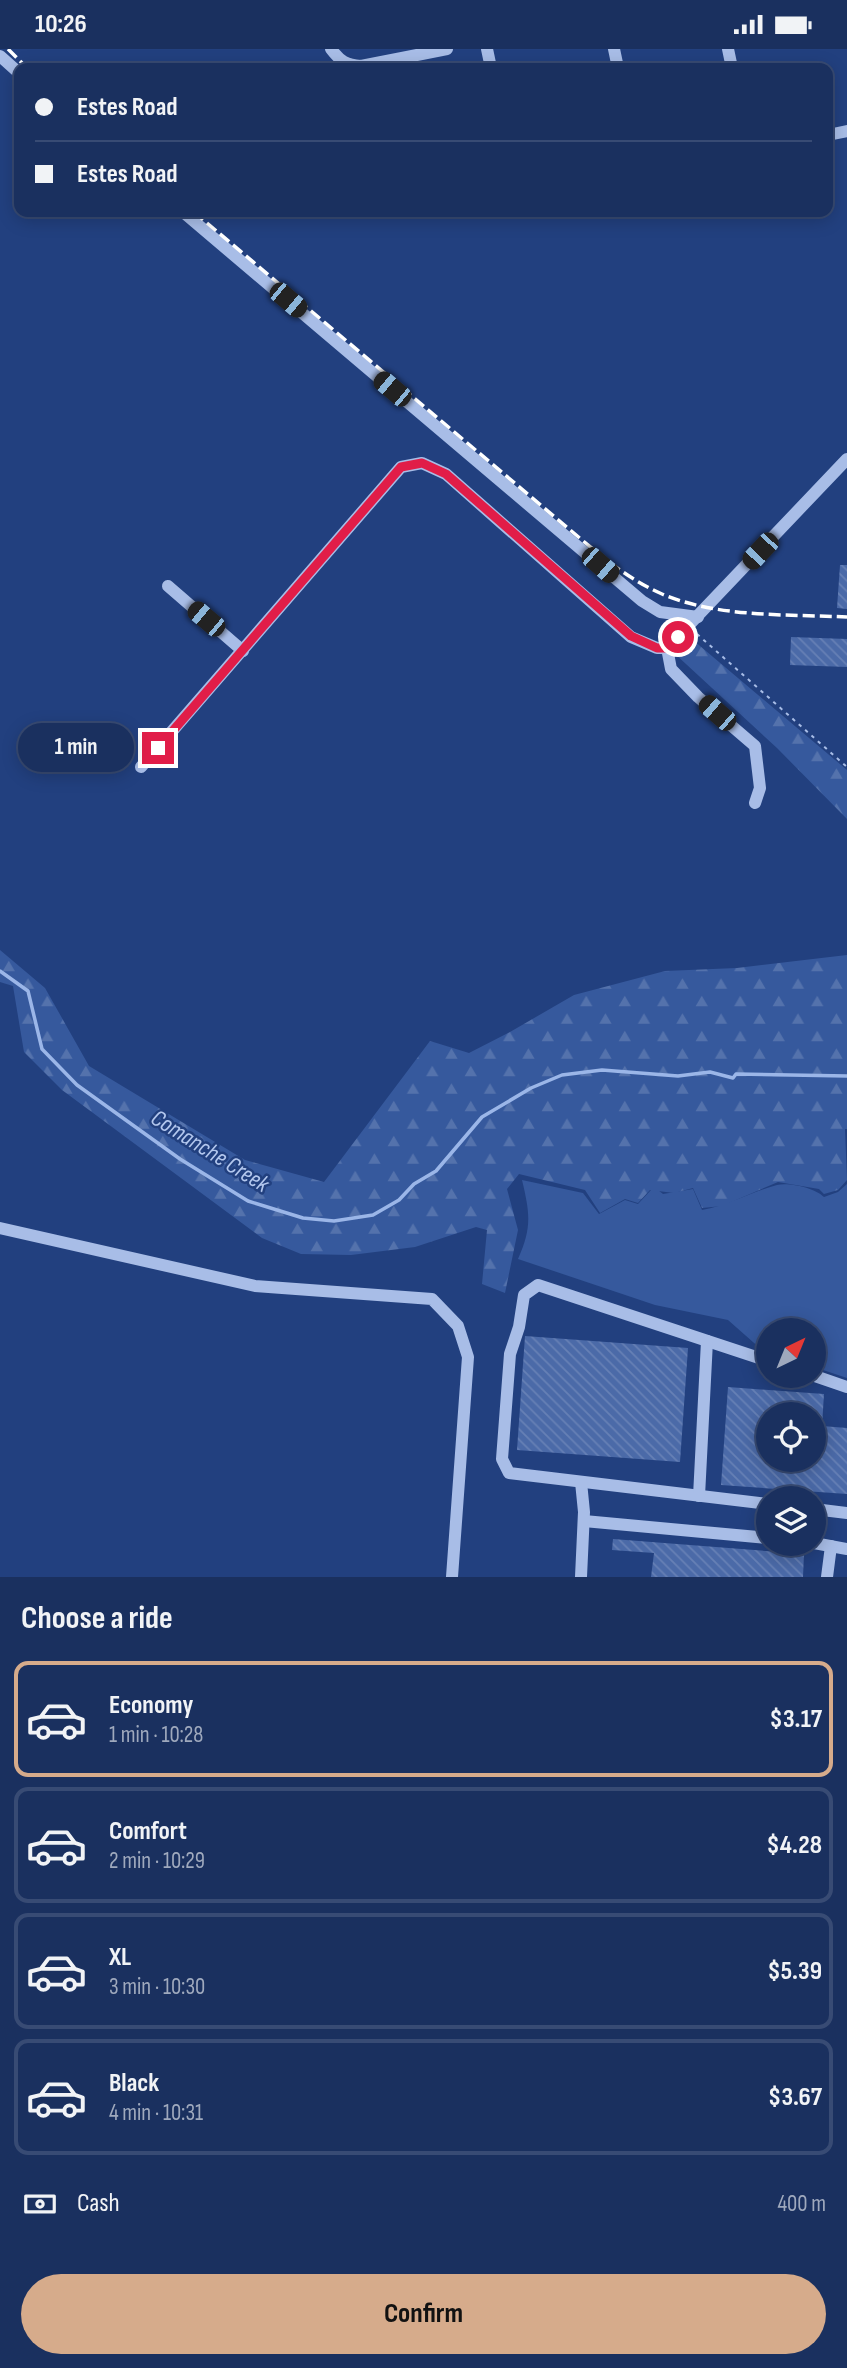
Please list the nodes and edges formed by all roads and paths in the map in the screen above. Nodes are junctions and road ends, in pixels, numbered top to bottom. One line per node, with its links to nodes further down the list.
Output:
1 (331, 49): 4 (street)
2 (447, 49): 5 (street)
3 (0, 56): 6 (street)
4 (344, 63)
5 (377, 63)
6 (14, 69)
7 (189, 217): 10 (street)
8 (847, 459): 10 (street)
9 (168, 586): 13 (street)
10 (698, 617): 11 (street)
11 (688, 627): 12 (street); 15 (path)
12 (667, 648): 13 (street); 16 (street)
13 (243, 651): 14 (street)
14 (141, 767)
15 (847, 767)
16 (755, 803)
17 (0, 1228): 32 (street)
18 (707, 1341): 19 (street); 22 (street); 23 (street)
19 (756, 1357)
20 (826, 1380): 21 (street)
21 (847, 1387)
22 (581, 1482): 23 (street); 27 (street)
23 (699, 1496): 24 (street)
24 (756, 1503)
25 (826, 1510): 26 (street)
26 (847, 1513)
27 (584, 1521): 28 (street); 33 (street)
28 (756, 1537)
29 (826, 1545): 30 (street)
30 (831, 1546): 31 (street); 34 (street)
31 (847, 1549)
32 (452, 1577)
33 (581, 1577)
34 (827, 1577)

